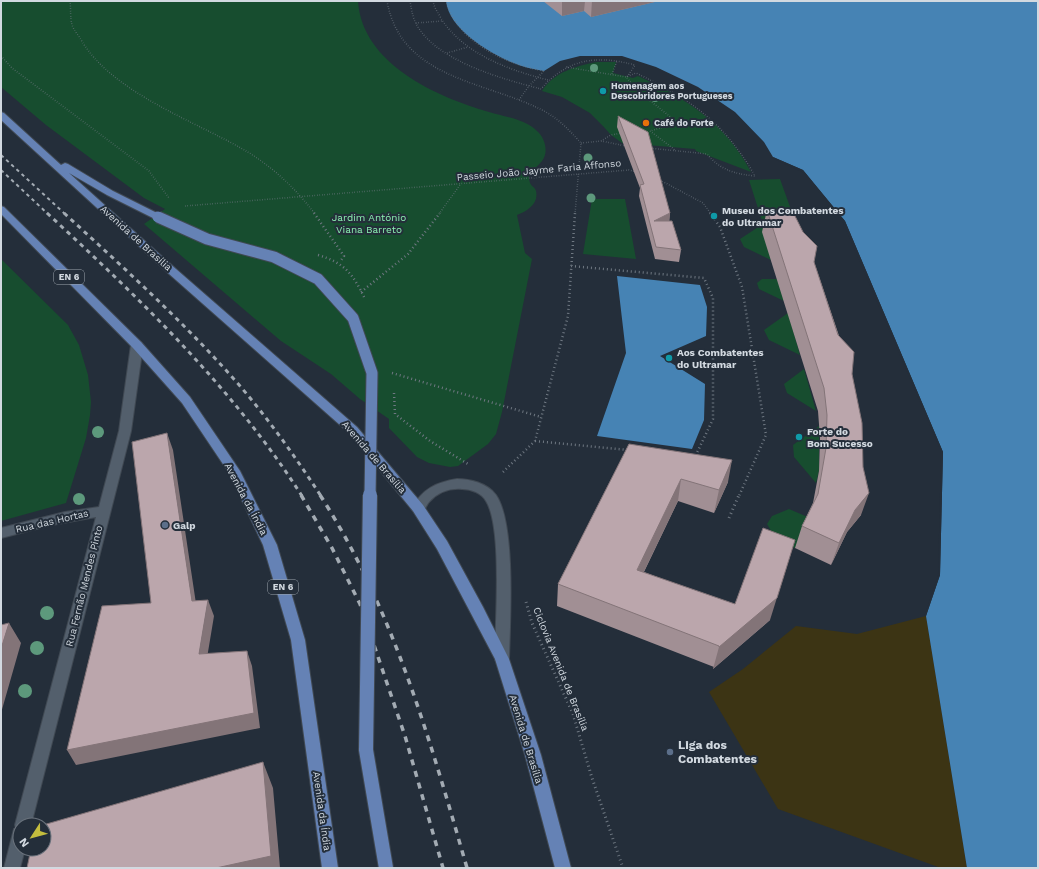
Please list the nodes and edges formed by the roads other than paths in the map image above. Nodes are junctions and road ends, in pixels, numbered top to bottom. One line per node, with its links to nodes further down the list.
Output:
1 (1, 115): 2 (main road, Avenida de Brasília)
2 (42, 152): 5 (main road, Avenida de Brasília); 13 (main road, bridge)
3 (3, 214): 4 (main road, Avenida da Índia / EN 6)
4 (137, 345): 6 (street, Rua Fernão Mendes Pinto); 12 (main road, Avenida da Índia / EN 6)
5 (418, 508): 8 (main road, Avenida de Brasília); 8 (street)
6 (104, 511): 7 (street, Rua das Hortas); 9 (street, Rua Fernão Mendes Pinto)
7 (1, 533)
8 (502, 659): 14 (main road, Avenida de Brasília)
9 (25, 817)
10 (15, 857): 11 (street)
11 (12, 868)
12 (330, 868)
13 (386, 868)
14 (563, 868)

